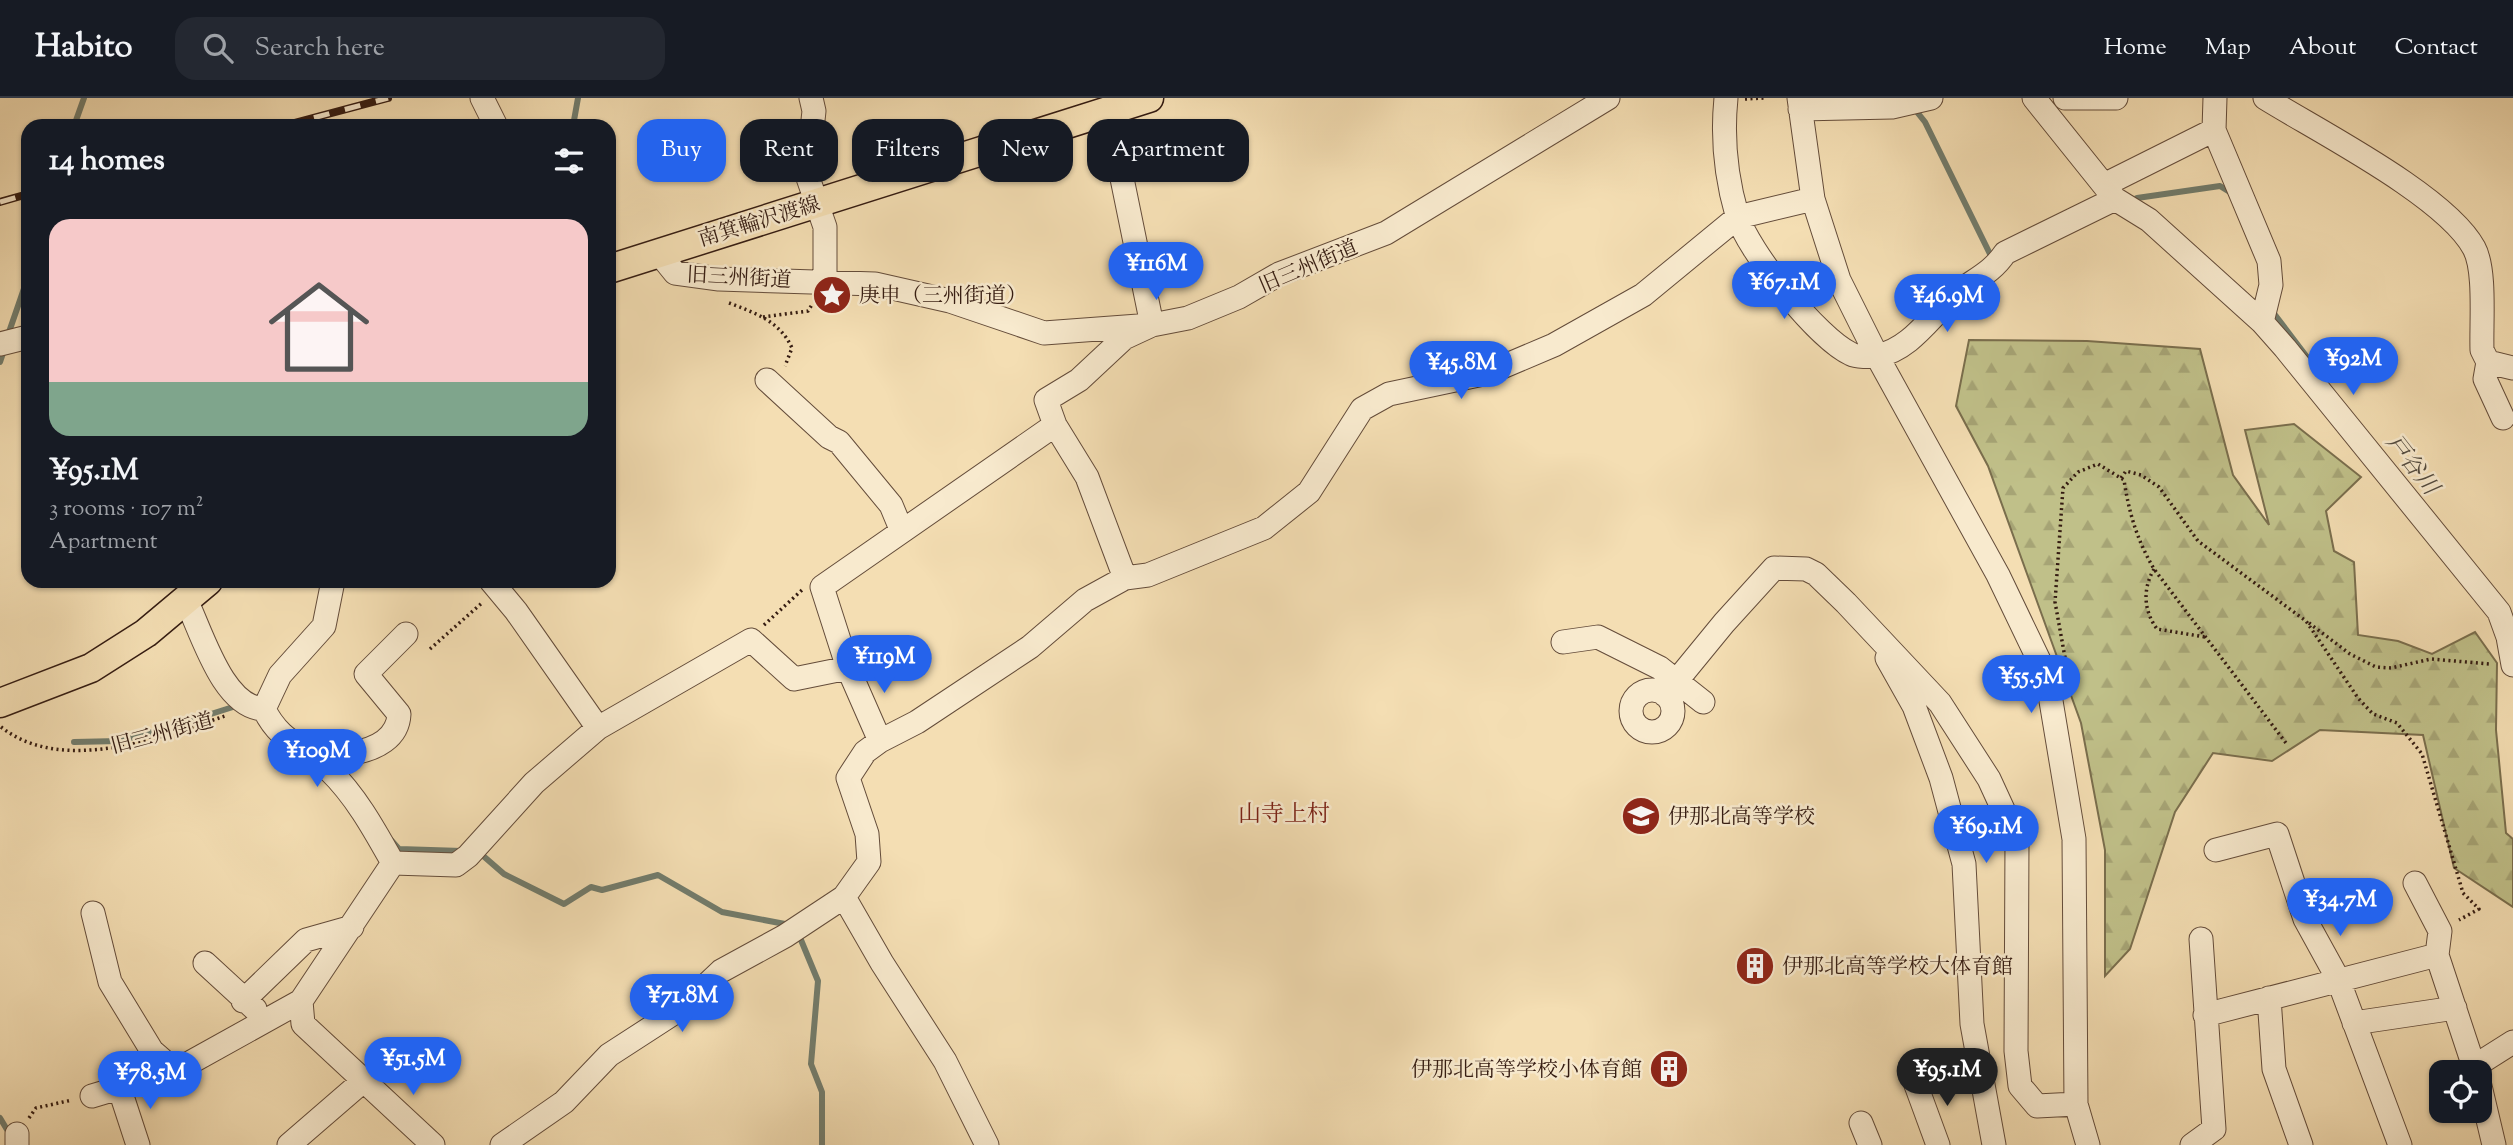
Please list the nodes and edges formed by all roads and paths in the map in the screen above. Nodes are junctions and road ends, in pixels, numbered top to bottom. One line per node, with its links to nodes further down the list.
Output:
1 (482, 98): 14 (street)
2 (811, 98): 18 (street)
3 (1149, 98): 13 (main road, 南箕輪沢渡線)
4 (1608, 98): 27 (street, 旧三州街道)
5 (1726, 98): 19 (street)
6 (1931, 98): 12 (street)
7 (2034, 98): 16 (street)
8 (2064, 98): 9 (street)
9 (2116, 98)
10 (2215, 98): 15 (street)
11 (2265, 98): 31 (street)
12 (1799, 104): 17 (street)
13 (1108, 110): 18 (main road, 南箕輪沢渡線); 27 (street)
14 (488, 119)
15 (2214, 130): 16 (street); 25 (street)
16 (2110, 192): 25 (street); 30 (street)
17 (1813, 199): 19 (street); 30 (street)
18 (816, 204): 20 (main road, 南箕輪沢渡線); 22 (street)
19 (1738, 217): 30 (street); 39 (street)
20 (658, 252): 21 (main road, 南箕輪沢渡線); 22 (street, 旧三州街道)
21 (616, 267)
22 (825, 281): 27 (street, 旧三州街道)
23 (728, 302): 26 (path)
24 (808, 311): 26 (path)
25 (2265, 311): 53 (street)
26 (763, 317): 33 (path)
27 (1152, 325): 35 (street)
28 (21, 339): 29 (street)
29 (0, 344)
30 (1877, 356): 91 (street)
31 (2488, 362): 32 (street); 34 (street)
32 (2513, 368)
33 (767, 380): 37 (street)
34 (2503, 418)
35 (1055, 425): 37 (street); 39 (street)
36 (2121, 478): 38 (path); 46 (path); 55 (path)
37 (901, 529): 44 (street)
38 (2154, 569): 49 (path); 49 (path)
39 (1125, 578): 62 (street)
40 (200, 588): 45 (main road)
41 (332, 588): 59 (street)
42 (492, 588): 52 (path)
43 (497, 588): 61 (street)
44 (813, 588): 50 (path); 54 (street)
45 (186, 600): 58 (main road); 59 (street)
46 (2306, 621): 53 (path); 71 (path)
47 (1868, 626): 56 (street); 91 (street); 103 (street)
48 (406, 634): 64 (street)
49 (2206, 637): 63 (path)
50 (751, 639): 54 (street); 61 (street)
51 (1563, 642): 56 (street)
52 (430, 649)
53 (2507, 665)
54 (848, 668): 62 (street)
55 (2067, 672)
56 (1672, 688): 57 (street)
57 (1703, 702)
58 (0, 703)
59 (254, 707): 60 (path, 旧三州街道); 64 (street)
60 (0, 726)
61 (598, 728): 66 (street)
62 (880, 741): 68 (street)
63 (2286, 743)
64 (309, 752): 66 (street)
65 (2216, 850): 75 (street)
66 (393, 863): 70 (street)
67 (2415, 883): 71 (street)
68 (844, 897): 99 (street); 100 (street)
69 (93, 914): 86 (street)
70 (352, 927): 77 (street); 78 (street)
71 (2440, 931): 73 (street)
72 (2202, 939): 80 (street)
73 (2437, 955): 75 (street); 79 (street)
74 (205, 963): 77 (street)
75 (2337, 979): 76 (street); 82 (street)
76 (2269, 998): 80 (street); 106 (street)
77 (243, 1001): 81 (street)
78 (301, 1001): 81 (street); 87 (street)
79 (2455, 1008): 82 (street); 84 (street)
80 (2205, 1015): 105 (street)
81 (268, 1020): 86 (street)
82 (2354, 1023): 107 (street)
83 (2513, 1042): 85 (street)
84 (2472, 1060)
85 (2492, 1061)
86 (176, 1071): 89 (street)
87 (363, 1081): 97 (street); 98 (street)
88 (1916, 1085): 102 (street)
89 (121, 1090): 90 (street); 96 (street)
90 (92, 1096): 94 (path)
91 (2076, 1104): 104 (street)
92 (2492, 1119): 95 (street)
93 (1861, 1123): 101 (street)
94 (17, 1139)
95 (2500, 1142)
96 (138, 1145)
97 (289, 1145)
98 (433, 1145)
99 (502, 1145)
100 (987, 1145)
101 (1870, 1145)
102 (1938, 1145)
103 (1994, 1145)
104 (2088, 1145)
105 (2192, 1145)
106 (2301, 1145)
107 (2400, 1145)

